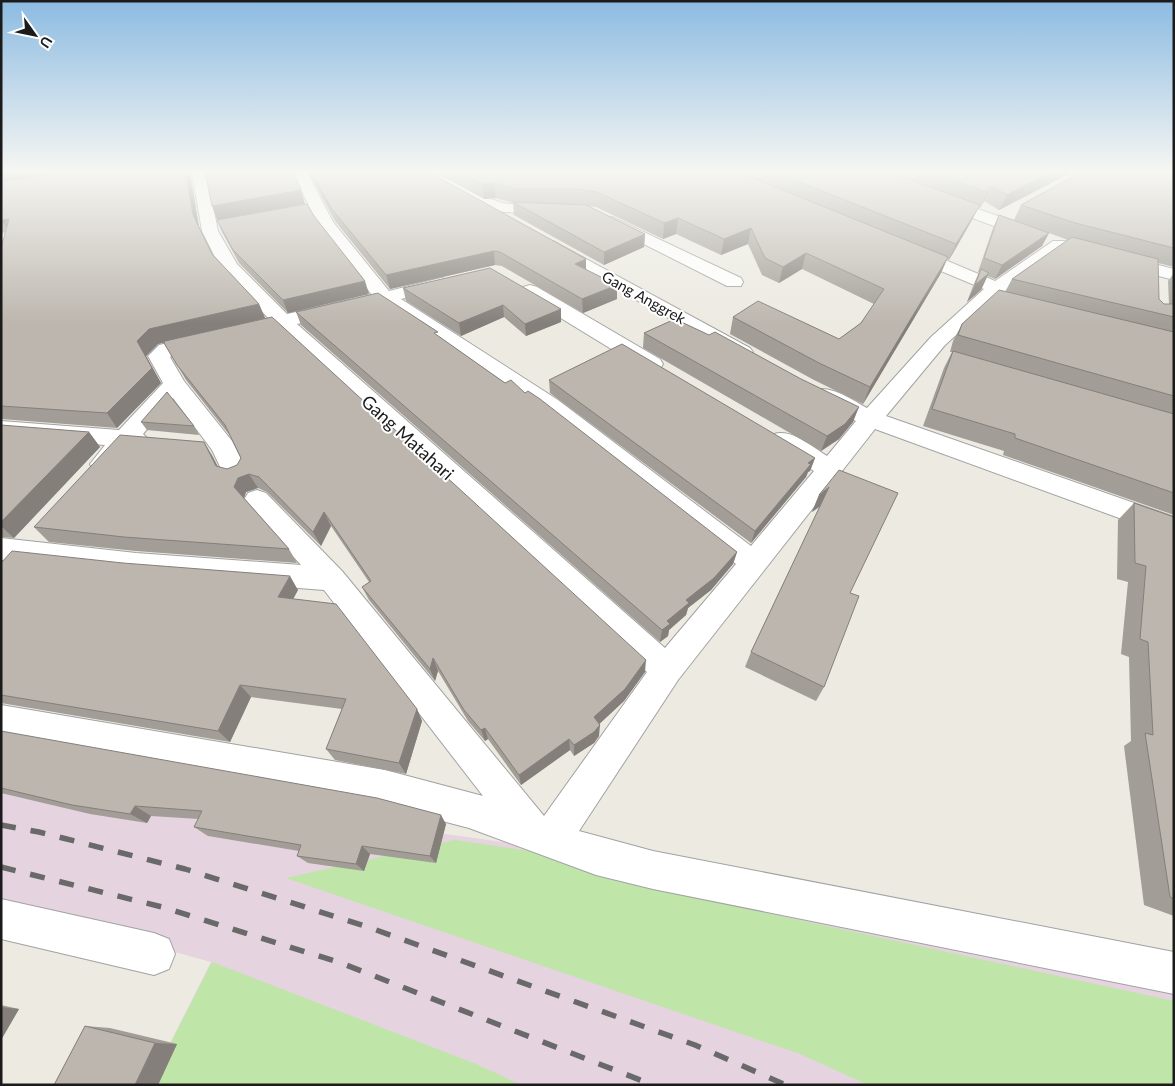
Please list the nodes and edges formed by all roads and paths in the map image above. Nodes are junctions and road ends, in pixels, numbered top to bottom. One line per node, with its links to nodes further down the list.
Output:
1 (208, 223): 7 (street, Gang Matahari)
2 (327, 223): 18 (street)
3 (511, 223): 20 (street, Gang Anggrek)
4 (613, 223): 14 (street)
5 (998, 223): 17 (street)
6 (229, 224): 7 (street)
7 (209, 228): 19 (street, Gang Matahari)
8 (1, 238): 9 (street)
9 (1, 247)
10 (898, 247): 17 (street)
11 (1108, 258): 12 (street)
12 (1162, 268): 16 (street)
13 (461, 279): 18 (street)
14 (734, 282)
15 (516, 283): 21 (street)
16 (1158, 290)
17 (995, 296): 24 (street)
18 (384, 297): 19 (street); 38 (street)
19 (282, 321): 22 (street); 41 (street, Gang Matahari)
20 (762, 363)
21 (666, 372)
22 (174, 384): 27 (street); 30 (street)
23 (805, 387): 24 (street)
24 (871, 419): 31 (street); 35 (street)
25 (1, 429): 27 (street)
26 (766, 431): 31 (street)
27 (125, 439): 28 (street); 33 (street)
28 (154, 441)
29 (194, 444): 30 (street)
30 (223, 446): 32 (street)
31 (830, 469): 38 (street)
32 (235, 473)
33 (86, 481)
34 (256, 500): 40 (street)
35 (1174, 528)
36 (42, 530): 37 (street)
37 (12, 550): 39 (street); 40 (street)
38 (754, 563): 41 (street)
39 (1, 573)
40 (332, 579): 43 (street)
41 (667, 670): 43 (street)
42 (1, 721): 43 (street)
43 (542, 836): 46 (street)
44 (1, 919): 45 (street)
45 (154, 954)
46 (1174, 973)

